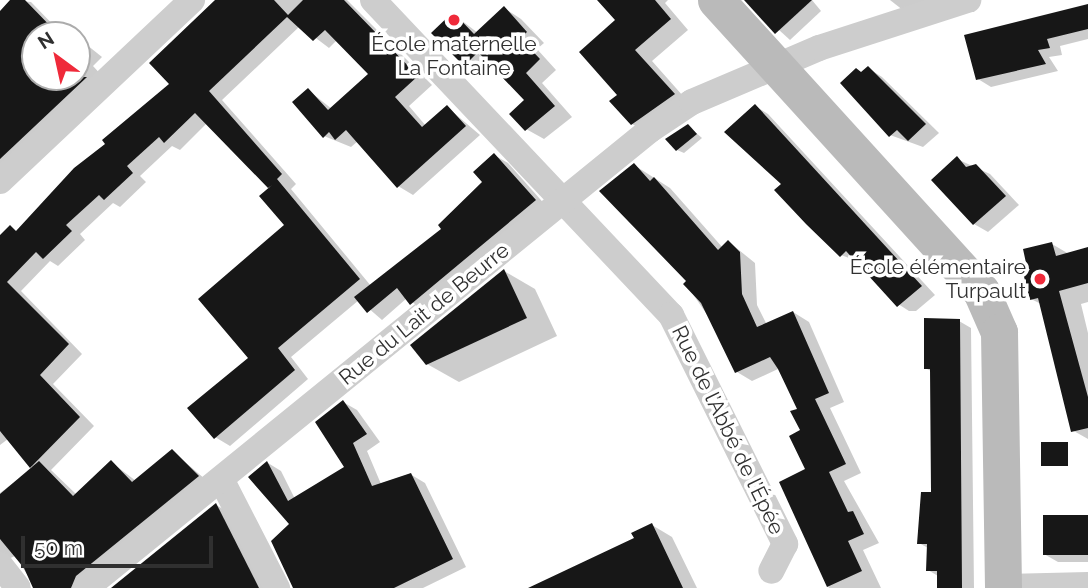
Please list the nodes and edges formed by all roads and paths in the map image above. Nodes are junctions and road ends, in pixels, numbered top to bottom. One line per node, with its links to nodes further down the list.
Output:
1 (192, 0): 6 (street)
2 (373, 0): 7 (street)
3 (716, 0): 5 (main road)
4 (956, 1): 5 (street, Rue du Lait de Beurre)
5 (778, 66): 7 (street, Rue du Lait de Beurre); 15 (main road)
6 (0, 181)
7 (566, 200): 8 (street, Rue du Lait de Beurre); 10 (street, Rue de l’Abbé de l’Épée)
8 (221, 479): 13 (street, Rue du Lait de Beurre); 14 (street)
9 (0, 565): 12 (street)
10 (771, 571)
11 (1088, 585): 15 (street)
12 (18, 588)
13 (86, 588)
14 (277, 588)
15 (1003, 588)

